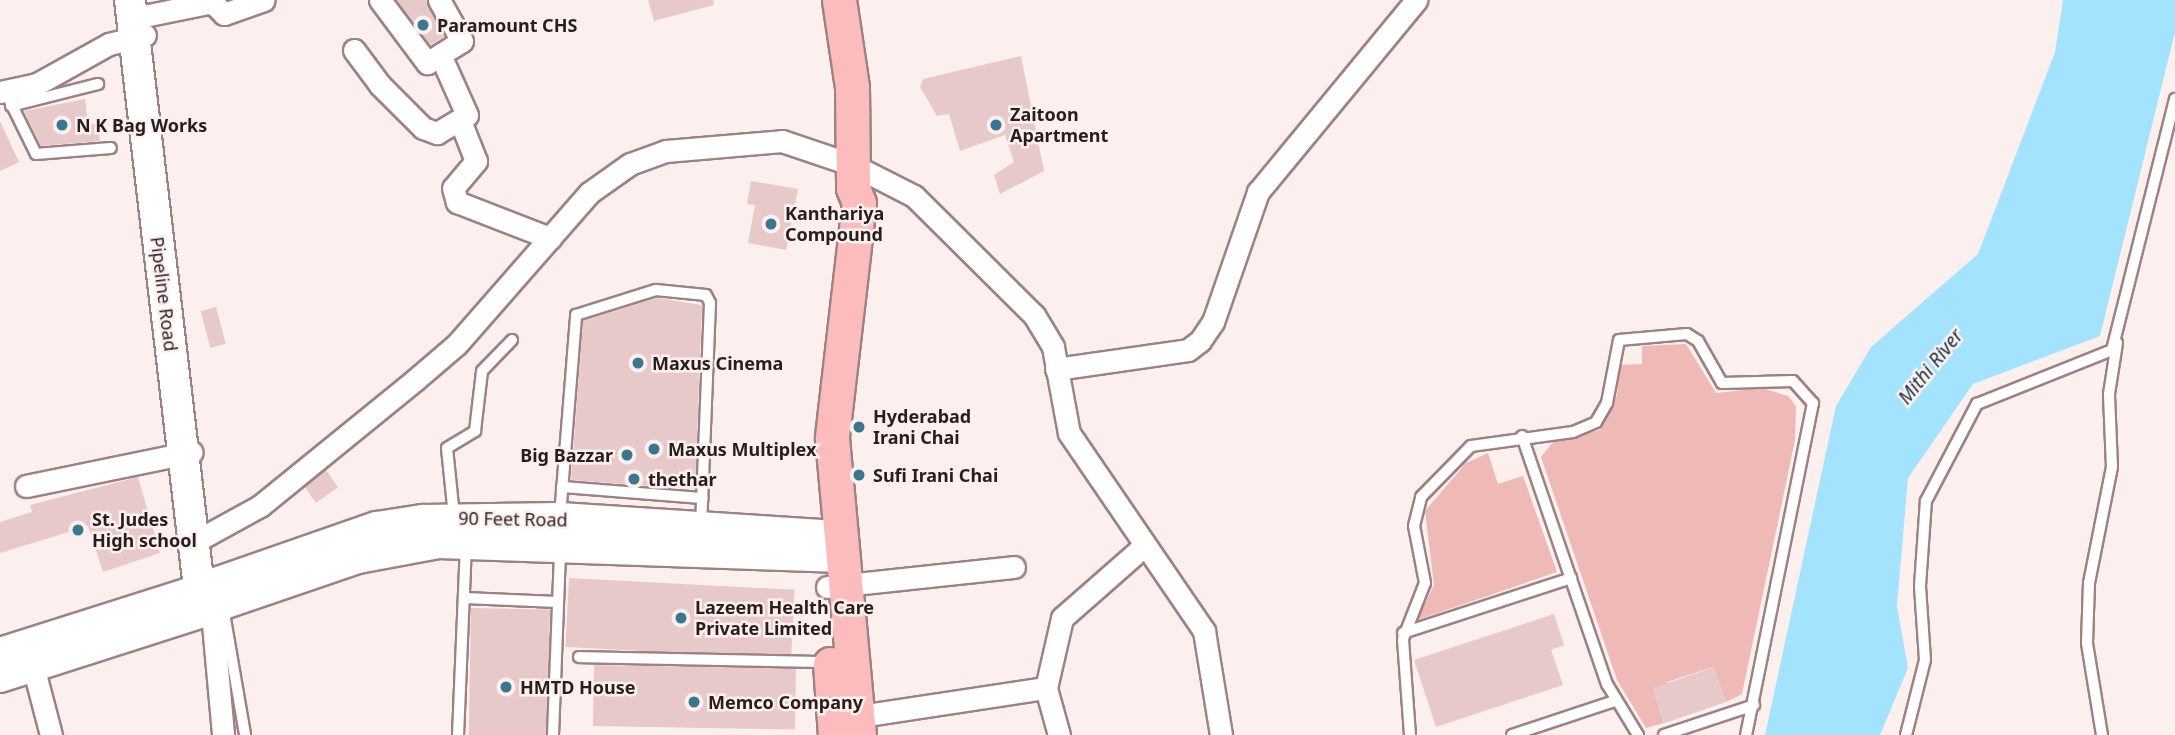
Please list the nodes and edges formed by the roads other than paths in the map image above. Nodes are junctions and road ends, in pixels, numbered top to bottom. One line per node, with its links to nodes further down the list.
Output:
1 (264, 0): 6 (street)
2 (380, 0): 8 (street)
3 (439, 0): 8 (street)
4 (839, 0): 15 (main road)
5 (1416, 0): 19 (street)
6 (139, 18): 9 (street); 21 (street, Pipeline Road)
7 (354, 50): 13 (street)
8 (441, 57): 13 (street)
9 (65, 83): 10 (lane); 11 (street)
10 (98, 84)
11 (6, 96): 14 (lane)
12 (2175, 99): 18 (lane)
13 (461, 122): 16 (street)
14 (111, 148)
15 (853, 176): 16 (street); 19 (street); 32 (main road)
16 (550, 238): 29 (street)
17 (512, 340): 27 (lane)
18 (2118, 340): 60 (lane); 61 (lane)
19 (1056, 369): 30 (street)
20 (1522, 436): 34 (lane); 38 (lane); 46 (lane)
21 (188, 453): 22 (street); 29 (street, Pipeline Road)
22 (26, 486)
23 (562, 487): 24 (lane); 25 (lane); 26 (lane)
24 (677, 496): 25 (lane); 28 (lane)
25 (703, 498): 28 (lane)
26 (560, 518): 27 (street, 90 Feet Road); 28 (street, 90 Feet Road)
27 (463, 527): 31 (street, 90 Feet Road); 35 (street, 90 Feet Road); 36 (lane)
28 (688, 527): 32 (street, 90 Feet Road)
29 (195, 542): 35 (street, Pipeline Road)
30 (1144, 546): 44 (street); 54 (street)
31 (560, 550): 32 (street, 90 Feet Road); 37 (lane)
32 (833, 559): 33 (street); 41 (main road); 47 (main road)
33 (1014, 567)
34 (1571, 578): 38 (lane); 45 (lane)
35 (208, 596): 39 (street, 90 Feet Road); 42 (street, 90 Feet Road); 49 (street, Pipeline Road); 50 (lane)
36 (464, 598): 37 (lane); 51 (lane)
37 (558, 602): 52 (lane)
38 (1403, 633): 55 (lane)
39 (0, 653)
40 (579, 657): 41 (lane)
41 (830, 662): 47 (main road)
42 (33, 666): 43 (street, 90 Feet Road); 48 (street)
43 (0, 677)
44 (1046, 688): 47 (street); 53 (street)
45 (1615, 701): 56 (lane); 57 (lane)
46 (1754, 705): 58 (lane); 59 (lane)
47 (846, 727)
48 (51, 735)
49 (223, 735)
50 (245, 735)
51 (458, 735)
52 (553, 735)
53 (1059, 735)
54 (1221, 735)
55 (1410, 735)
56 (1512, 735)
57 (1638, 735)
58 (1664, 735)
59 (1746, 735)
60 (1906, 735)
61 (2102, 735)

